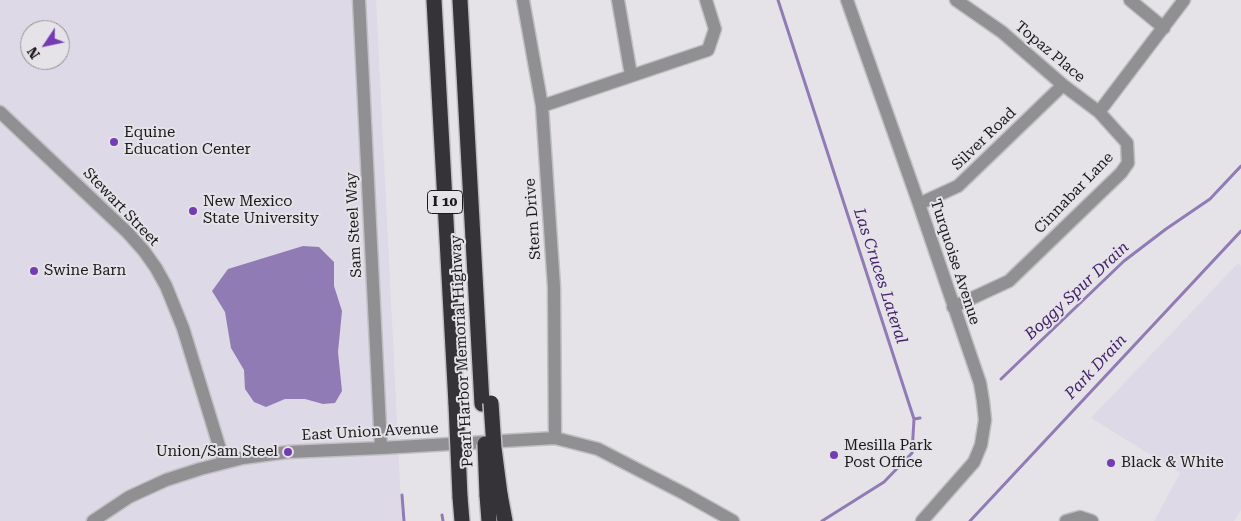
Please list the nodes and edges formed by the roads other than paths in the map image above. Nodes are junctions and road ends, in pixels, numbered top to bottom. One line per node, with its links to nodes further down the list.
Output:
1 (359, 0): 20 (street, Sam Steel Way)
2 (434, 0): 24 (highway, Pearl Harbor Memorial Highway / I 10, bridge)
3 (460, 0): 22 (highway, Pearl Harbor Memorial Highway / I 10, bridge)
4 (523, 0): 14 (street, Stern Drive)
5 (618, 0): 12 (street)
6 (706, 0): 12 (street)
7 (847, 0): 17 (street, Turquoise Avenue)
8 (956, 0): 13 (street, Topaz Place)
9 (1130, 0): 11 (street)
10 (1184, 0): 11 (street)
11 (1164, 28): 16 (street)
12 (631, 75): 14 (street)
13 (1063, 85): 16 (street, Topaz Place); 17 (street, Silver Road)
14 (542, 106): 19 (street, Stern Drive)
15 (0, 112): 21 (street, Stewart Street)
16 (1099, 112): 18 (street, Cinnabar Lane)
17 (919, 204): 18 (street, Turquoise Avenue)
18 (953, 307): 28 (street, Turquoise Avenue)
19 (556, 438): 20 (street, East Union Avenue); 27 (street, East Union Avenue)
20 (381, 448): 21 (street, East Union Avenue)
21 (224, 462): 23 (street, East Union Avenue)
22 (494, 494): 25 (highway, Pearl Harbor Memorial Highway / I 10); 26 (highway)
23 (93, 521)
24 (462, 521)
25 (489, 521)
26 (505, 521)
27 (734, 521)
28 (922, 521)
29 (1067, 521): 30 (street)
30 (1092, 521)

